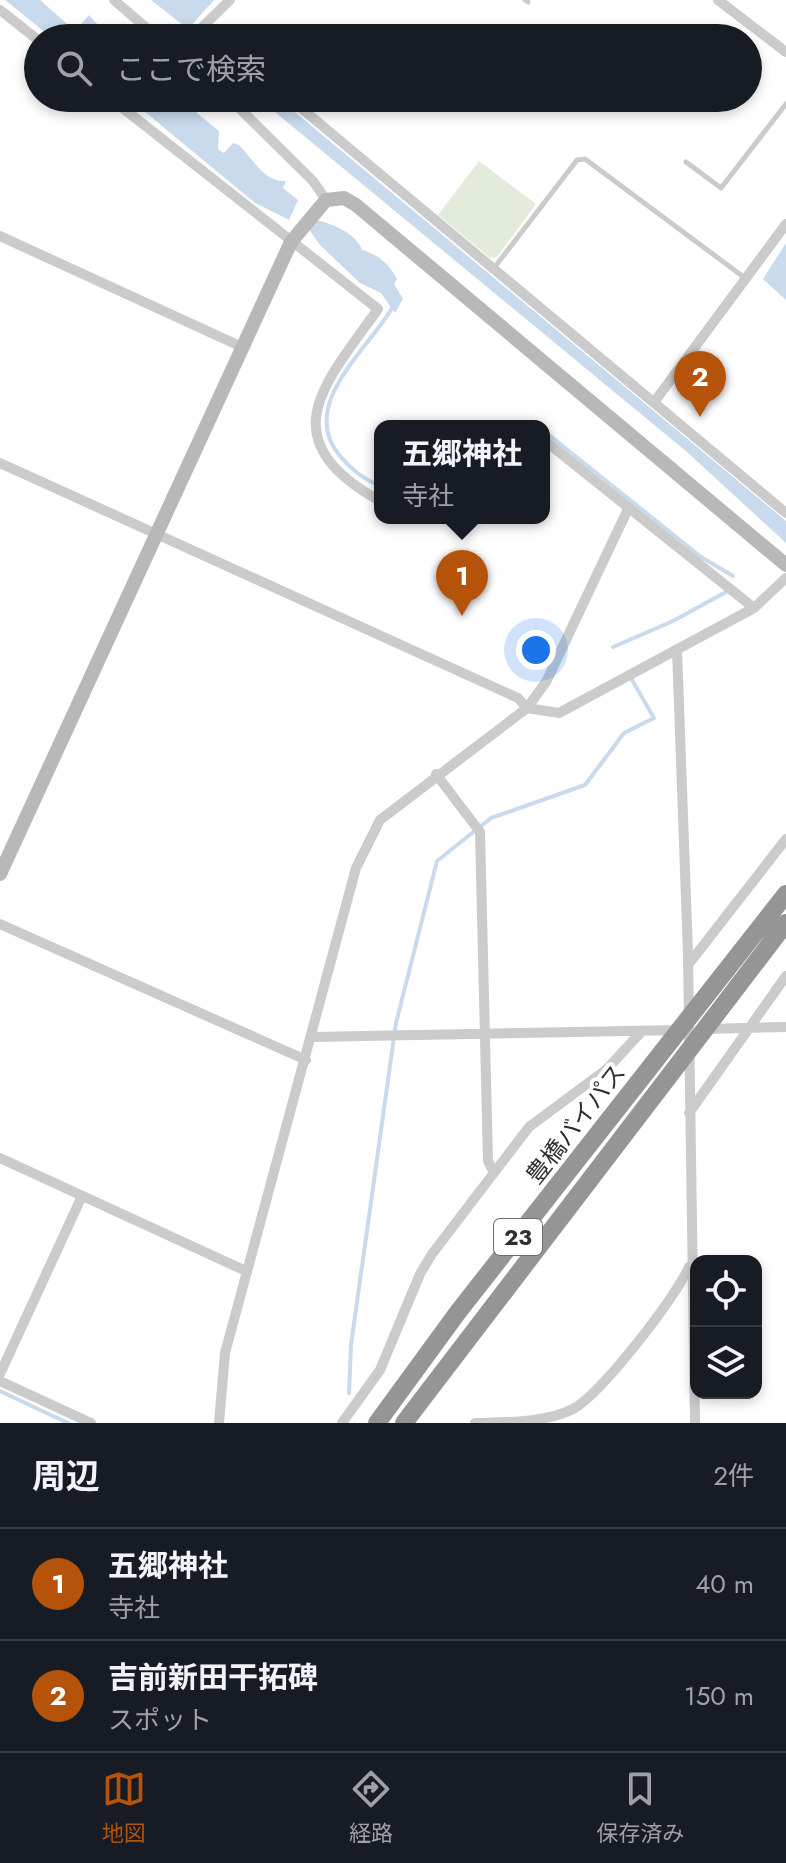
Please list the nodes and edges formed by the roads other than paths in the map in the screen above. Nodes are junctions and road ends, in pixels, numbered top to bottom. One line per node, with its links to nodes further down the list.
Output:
1 (114, 0): 5 (street)
2 (230, 0): 6 (street)
3 (718, 0): 7 (street)
4 (0, 10): 8 (street)
5 (142, 24)
6 (208, 24)
7 (749, 24)
8 (24, 29)
9 (762, 34): 10 (street)
10 (786, 52)
11 (786, 104): 15 (lane)
12 (128, 112): 19 (street)
13 (243, 112): 16 (street)
14 (306, 112): 20 (street)
15 (686, 162)
16 (326, 200): 19 (street); 30 (street)
17 (786, 224): 21 (street)
18 (0, 236): 22 (street)
19 (291, 242): 22 (street); 26 (street)
20 (494, 268): 21 (lane); 23 (street)
21 (746, 278): 23 (street)
22 (242, 347): 29 (street)
23 (655, 401): 28 (street)
24 (550, 445): 27 (street)
25 (0, 463): 29 (street)
26 (374, 497)
27 (628, 509): 32 (street); 34 (street)
28 (786, 513)
29 (155, 532): 34 (street); 37 (street)
30 (786, 564)
31 (786, 578): 32 (street)
32 (754, 608): 33 (street)
33 (677, 650): 34 (street); 41 (street)
34 (527, 708): 35 (street)
35 (436, 774): 48 (street); 49 (street)
36 (786, 839): 41 (street)
37 (0, 874)
38 (786, 894): 43 (highway, 豊橋バイパス / 23)
39 (786, 923): 43 (highway, 豊橋バイパス / 23)
40 (0, 924): 51 (street)
41 (688, 965): 46 (street)
42 (786, 976): 45 (street)
43 (711, 1005): 50 (highway, 豊橋バイパス / 23)
44 (786, 1027): 45 (street)
45 (751, 1028): 46 (street); 52 (street)
46 (689, 1030): 47 (street); 52 (street)
47 (642, 1031): 48 (street); 54 (street)
48 (486, 1032): 49 (street); 54 (street)
49 (311, 1037): 51 (street)
50 (670, 1058): 65 (highway, 豊橋バイパス / 23); 66 (highway, 豊橋バイパス / 23)
51 (306, 1060): 58 (street)
52 (689, 1113): 56 (street)
53 (0, 1158): 55 (street)
54 (494, 1173): 64 (street)
55 (82, 1196): 58 (street); 60 (street)
56 (691, 1255)
57 (690, 1263): 68 (street)
58 (246, 1271): 63 (street)
59 (693, 1327): 69 (street)
60 (0, 1374)
61 (0, 1381): 62 (street)
62 (91, 1423)
63 (219, 1423)
64 (342, 1423)
65 (377, 1423)
66 (404, 1423)
67 (475, 1423): 68 (street)
68 (492, 1423)
69 (695, 1423)

